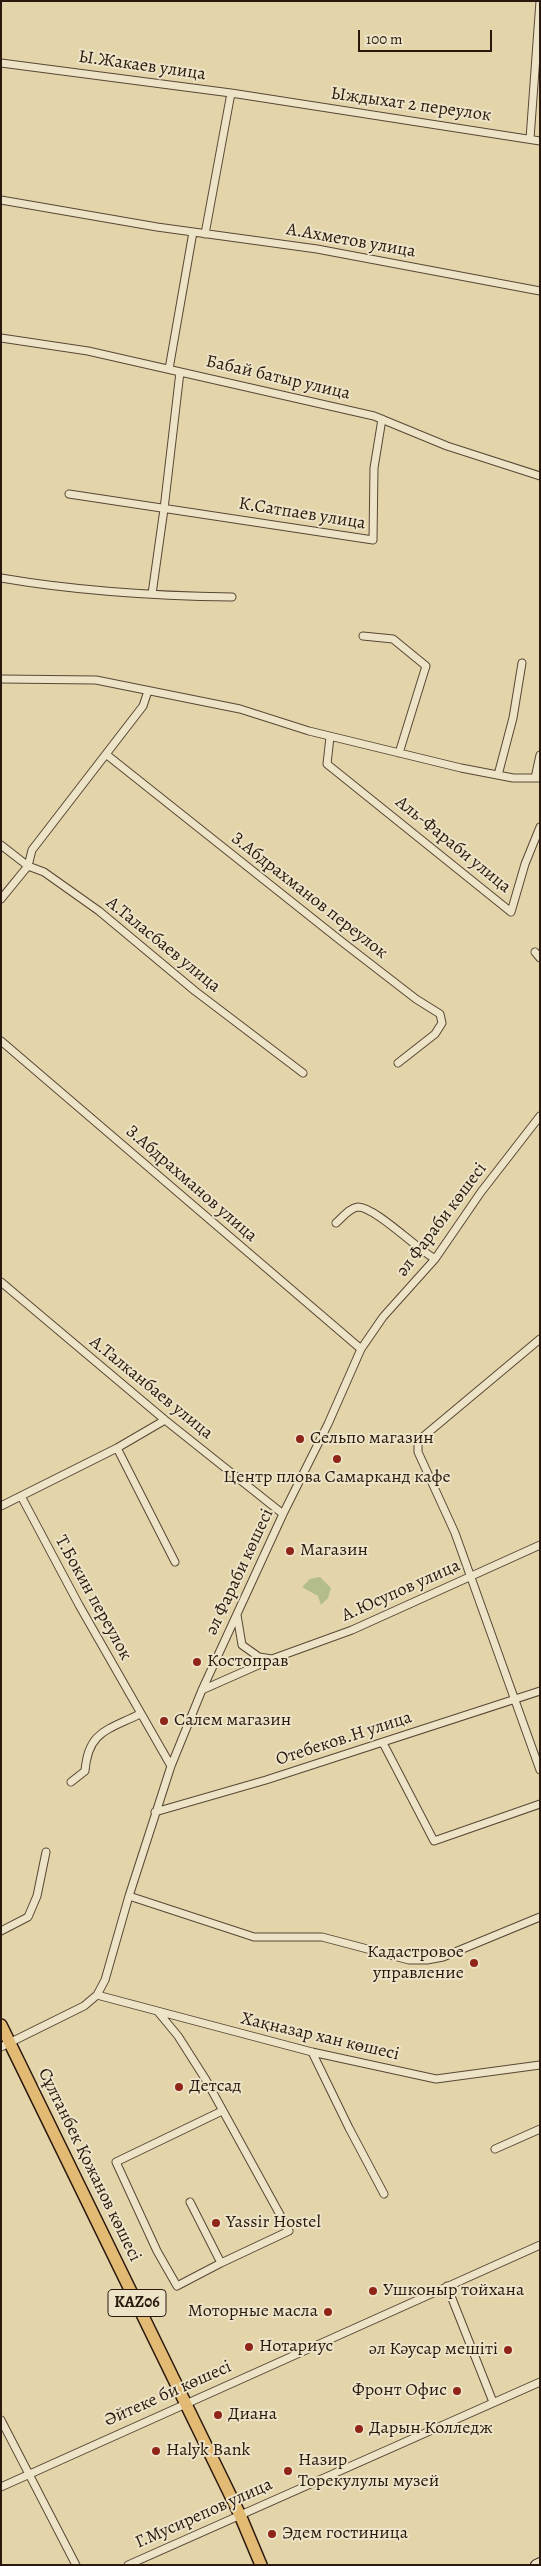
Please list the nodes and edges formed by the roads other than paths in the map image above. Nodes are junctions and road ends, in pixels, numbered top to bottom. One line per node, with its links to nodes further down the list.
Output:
1 (540, 1): 5 (street)
2 (1, 64): 3 (street, Ы.Жакаев улица)
3 (231, 93): 4 (street, Ы.Жакаев улица); 9 (street)
4 (278, 101): 5 (street, Ыждыхат 2 переулок)
5 (530, 139): 6 (street, Ыждыхат 2 переулок)
6 (540, 140)
7 (1, 200): 8 (street, А.Ахметов улица)
8 (193, 232): 9 (street, А.Ахметов улица); 12 (street)
9 (205, 234): 10 (street, А.Ахметов улица)
10 (540, 291)
11 (1, 338): 12 (street, Бабай батыр улица)
12 (169, 369): 13 (street, Бабай батыр улица)
13 (180, 372): 14 (street, Бабай батыр улица); 17 (street)
14 (382, 419): 15 (street, Бабай батыр улица); 17 (street, К.Сатпаев улица)
15 (540, 476)
16 (69, 494): 17 (street, К.Сатпаев улица)
17 (164, 508): 19 (street)
18 (1, 578): 19 (street)
19 (152, 594): 20 (street)
20 (232, 597)
21 (363, 636): 26 (street)
22 (522, 663): 29 (street)
23 (1, 679): 24 (street)
24 (148, 691): 25 (street); 27 (street)
25 (330, 737): 26 (street); 31 (street, Аль-Фараби улица)
26 (399, 753): 29 (street)
27 (107, 755): 33 (street); 38 (street, З.Абдрахманов переулок)
28 (540, 756): 30 (street)
29 (498, 775): 30 (street)
30 (538, 778)
31 (540, 827)
32 (1, 845): 33 (street, А.Таласбаев улица)
33 (28, 866): 34 (street); 39 (street, А.Таласбаев улица)
34 (1, 899)
35 (535, 952): 36 (street)
36 (540, 958)
37 (1, 1041): 45 (street, З.Абдрахманов улица)
38 (398, 1063)
39 (303, 1073)
40 (540, 1116): 42 (street, әл Фараби көшесі)
41 (336, 1222): 42 (street)
42 (435, 1258): 45 (street, әл Фараби көшесі)
43 (1, 1282): 46 (street, А.Талканбаев улица)
44 (540, 1338): 53 (street)
45 (361, 1349): 50 (street, әл Фараби көшесі)
46 (165, 1420): 47 (street); 50 (street, А.Талканбаев улица)
47 (117, 1448): 48 (street); 52 (street)
48 (21, 1496): 49 (street); 59 (street, Т.Бокин переулок)
49 (1, 1506)
50 (283, 1514): 54 (street, әл Фараби көшесі)
51 (540, 1545): 53 (street, А.Юсупов улица)
52 (175, 1562)
53 (471, 1576): 55 (street, А.Юсупов улица); 58 (street)
54 (237, 1614): 55 (street); 56 (street, әл Фараби көшесі)
55 (272, 1659): 56 (street, А.Юсупов улица)
56 (202, 1690): 61 (street, әл Фараби көшесі)
57 (540, 1690): 58 (street, Отебеков.Н улица)
58 (514, 1700): 60 (street, Отебеков.Н улица); 62 (street)
59 (140, 1714): 61 (street); 63 (street)
60 (383, 1742): 64 (street); 65 (street, Отебеков.Н улица)
61 (171, 1766): 65 (street, әл Фараби көшесі)
62 (540, 1770)
63 (70, 1782)
64 (540, 1804)
65 (155, 1812): 67 (street, әл Фараби көшесі)
66 (46, 1852): 69 (street)
67 (128, 1896): 68 (street); 70 (street, әл Фараби көшесі)
68 (540, 1917)
69 (1, 1931)
70 (98, 1994): 71 (street, Хақназар хан көшесі); 73 (street)
71 (158, 2012): 74 (street, Хақназар хан көшесі); 76 (street)
72 (1, 2025): 73 (main road, Сұлтанбек Қожанов көшесі / KАZ06)
73 (6, 2045): 85 (main road, Сұлтанбек Қожанов көшесі / KАZ06)
74 (312, 2052): 75 (street, Хақназар хан көшесі); 79 (street)
75 (540, 2065)
76 (222, 2110): 82 (street); 82 (street)
77 (540, 2130): 78 (street)
78 (495, 2149)
79 (384, 2194)
80 (190, 2202): 82 (street)
81 (540, 2245): 83 (street, Әйтеке би көшесі)
82 (221, 2263)
83 (447, 2286): 85 (street, Әйтеке би көшесі); 86 (street)
84 (540, 2382): 86 (street, Г.Мусирепов улица)
85 (185, 2402): 88 (street, Әйтеке би көшесі); 90 (main road, Сұлтанбек Қожанов көшесі / KАZ06)
86 (493, 2402): 90 (street, Г.Мусирепов улица)
87 (1, 2420): 88 (street)
88 (28, 2473): 89 (street, Әйтеке би көшесі); 92 (street)
89 (1, 2487)
90 (240, 2515): 93 (street, Г.Мусирепов улица); 94 (main road, Сұлтанбек Қожанов көшесі / KАZ06)
91 (540, 2563): 95 (main road)
92 (76, 2565)
93 (128, 2565)
94 (261, 2565)
95 (536, 2565)

